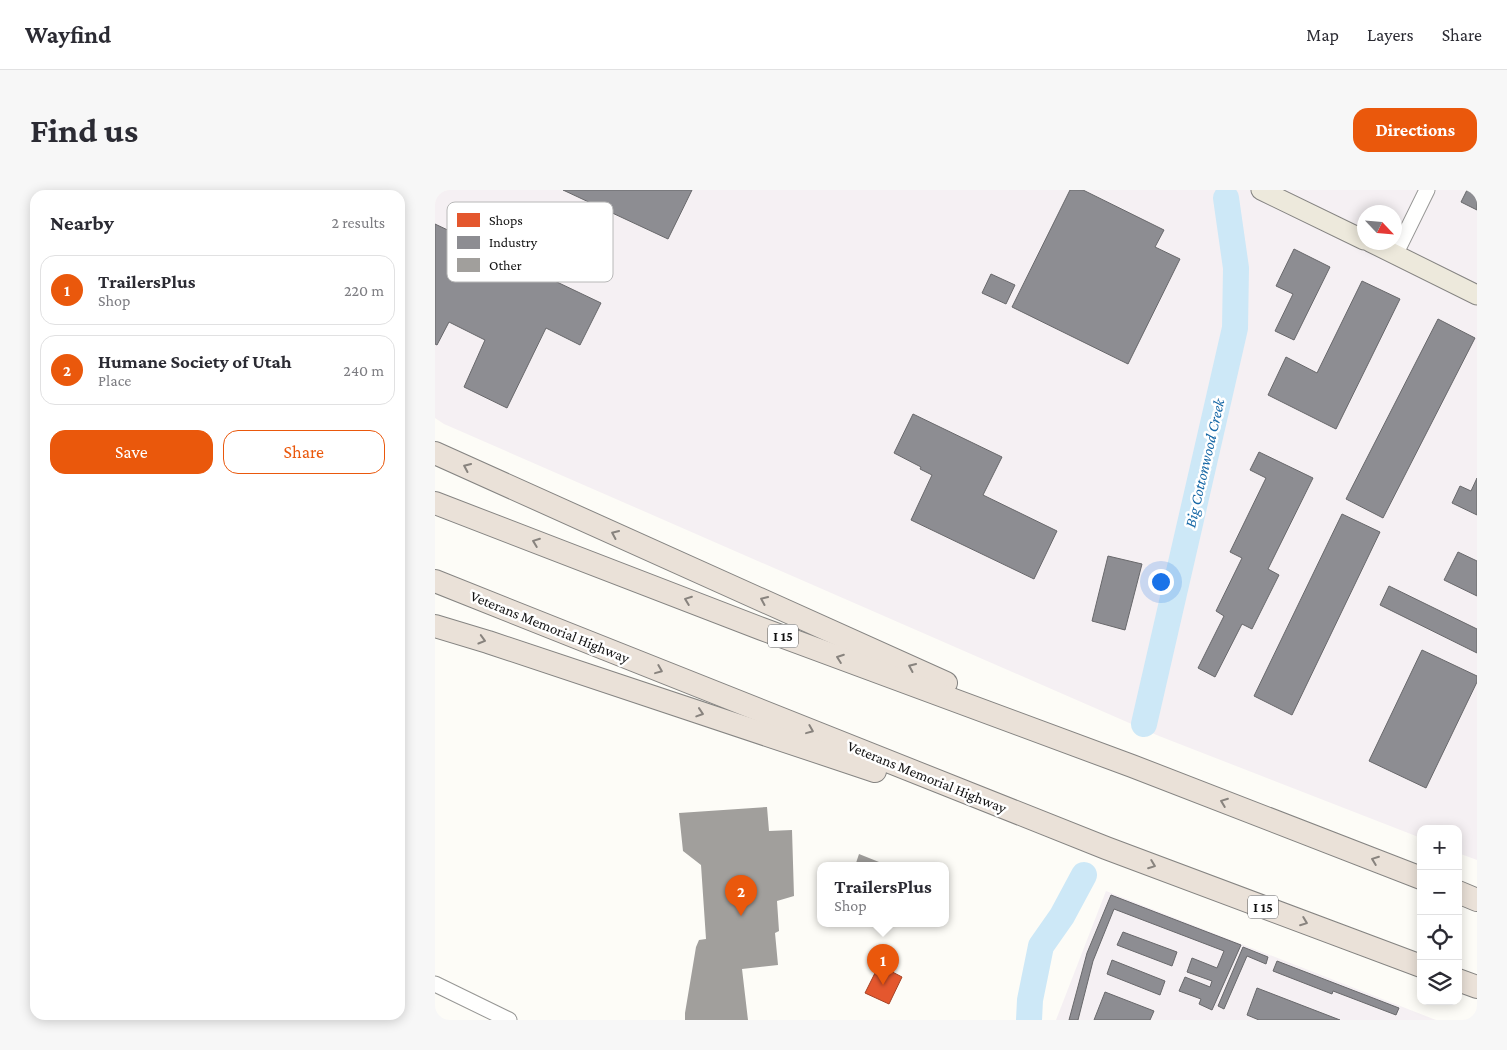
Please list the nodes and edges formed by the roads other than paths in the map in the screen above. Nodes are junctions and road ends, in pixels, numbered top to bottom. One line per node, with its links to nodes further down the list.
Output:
1 (1261, 190): 3 (main road)
2 (1427, 190): 5 (street)
3 (1357, 236)
4 (1385, 250): 5 (main road)
5 (1395, 255): 6 (main road)
6 (1477, 295)
7 (435, 452): 11 (highway, one-way to 7)
8 (435, 503): 11 (highway, I 15, one-way to 8)
9 (435, 581): 12 (highway, Veterans Memorial Highway / I 15, one-way to 12)
10 (435, 626): 12 (highway, one-way to 12)
11 (1132, 766): 13 (highway, I 15, one-way to 11)
12 (1106, 848): 16 (highway, Veterans Memorial Highway / I 15, one-way to 16)
13 (1417, 876)
14 (1462, 894): 15 (highway)
15 (1477, 900)
16 (1417, 965)
17 (1462, 981): 19 (highway)
18 (435, 984): 20 (street)
19 (1477, 987)
20 (509, 1020)

